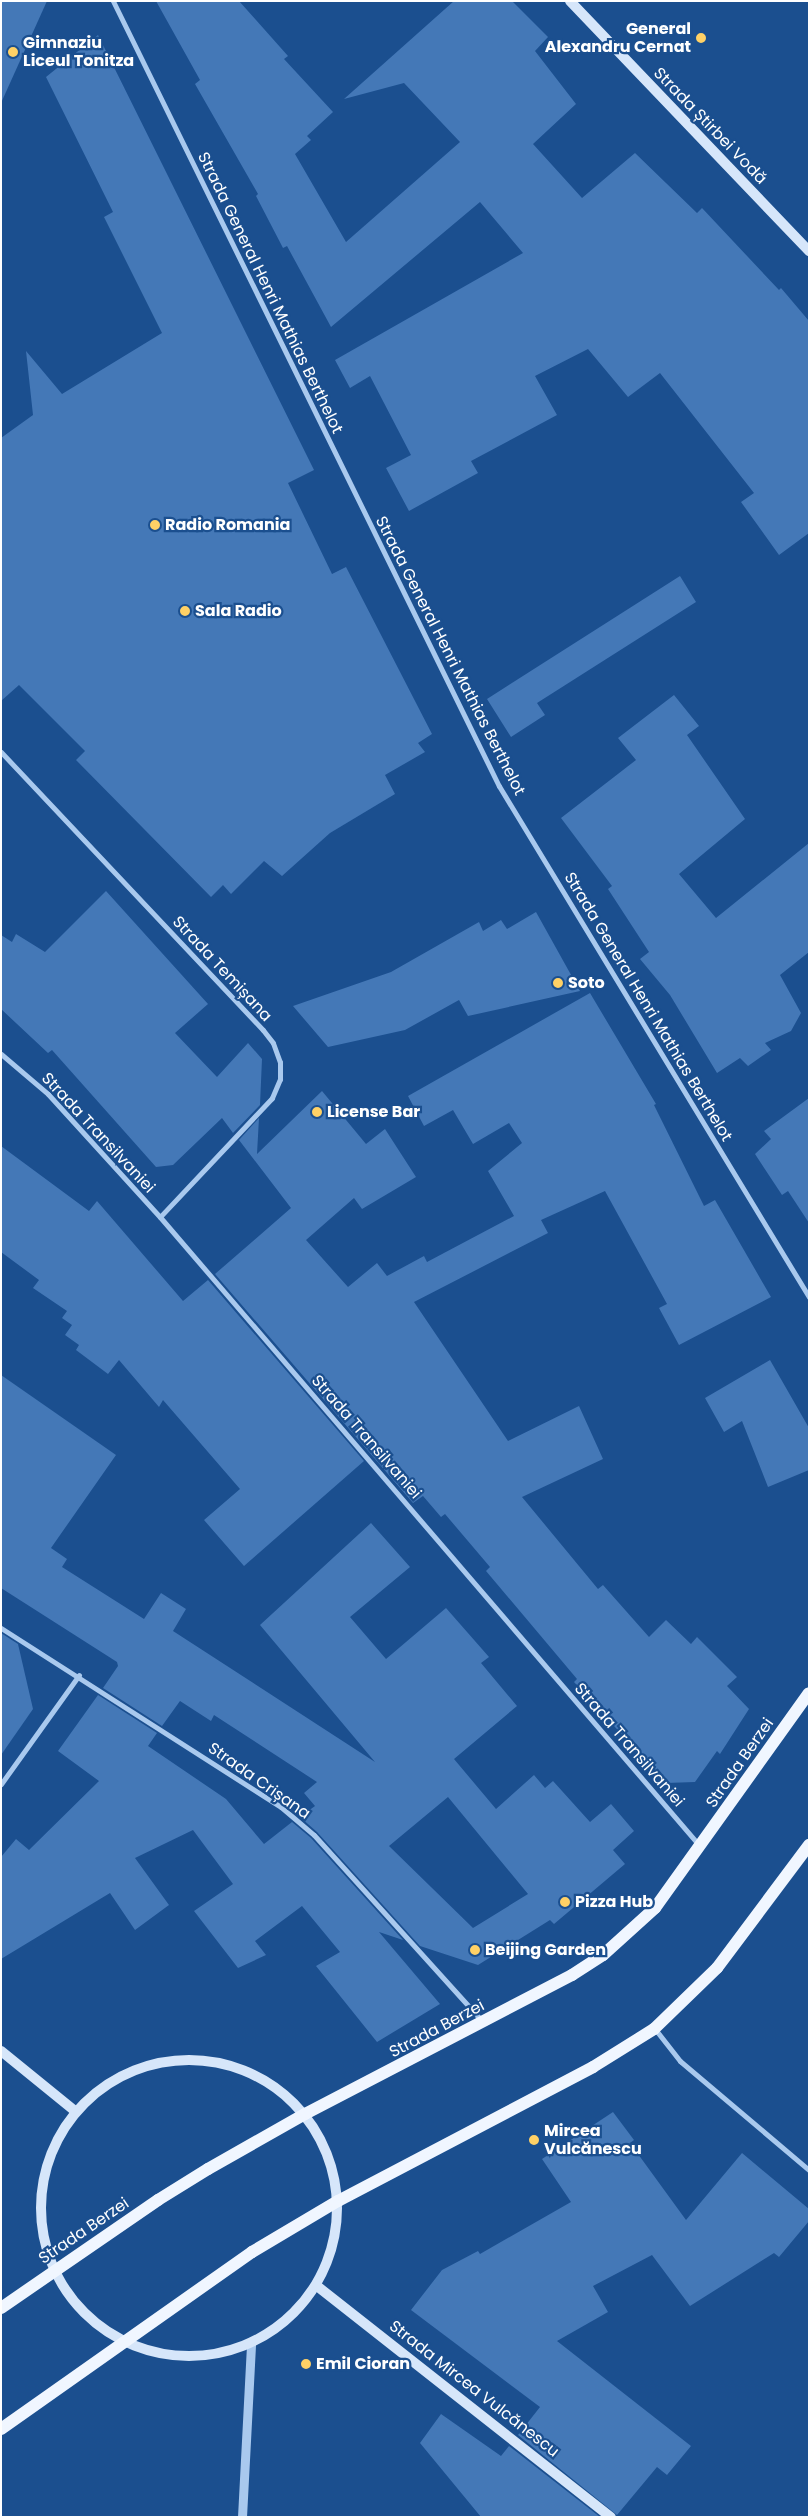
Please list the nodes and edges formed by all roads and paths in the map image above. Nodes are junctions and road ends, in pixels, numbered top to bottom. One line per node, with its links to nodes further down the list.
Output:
1 (113, 1): 7 (street, Strada General Henri Mathias Berthelot)
2 (570, 1): 3 (main road, Strada Știrbei Vodă)
3 (809, 251)
4 (1, 752): 6 (street, Strada Temișana)
5 (1, 1054): 6 (street, Strada Transilvaniei)
6 (160, 1217): 13 (street, Strada Transilvaniei)
7 (809, 1297)
8 (1, 1628): 9 (street, Strada Crișana)
9 (79, 1675): 11 (street); 14 (street, Strada Crișana)
10 (809, 1693): 13 (main road, Strada Berzei)
11 (1, 1784)
12 (809, 1845): 15 (main road)
13 (701, 1847): 14 (main road, Strada Berzei)
14 (483, 2022): 18 (main road, Strada Berzei)
15 (654, 2029): 19 (street); 20 (main road)
16 (1, 2051): 17 (main road)
17 (75, 2111): 18 (main road); 21 (main road)
18 (306, 2114): 20 (main road); 21 (main road, Strada Berzei)
19 (809, 2170)
20 (338, 2201): 22 (main road); 24 (main road)
21 (53, 2272): 23 (main road, Strada Berzei); 24 (main road)
22 (317, 2286): 25 (main road); 28 (main road, Strada Mircea Vulcănescu)
23 (1, 2308)
24 (123, 2341): 25 (main road); 26 (main road)
25 (251, 2344): 27 (street)
26 (1, 2429)
27 (242, 2517)
28 (611, 2517)

